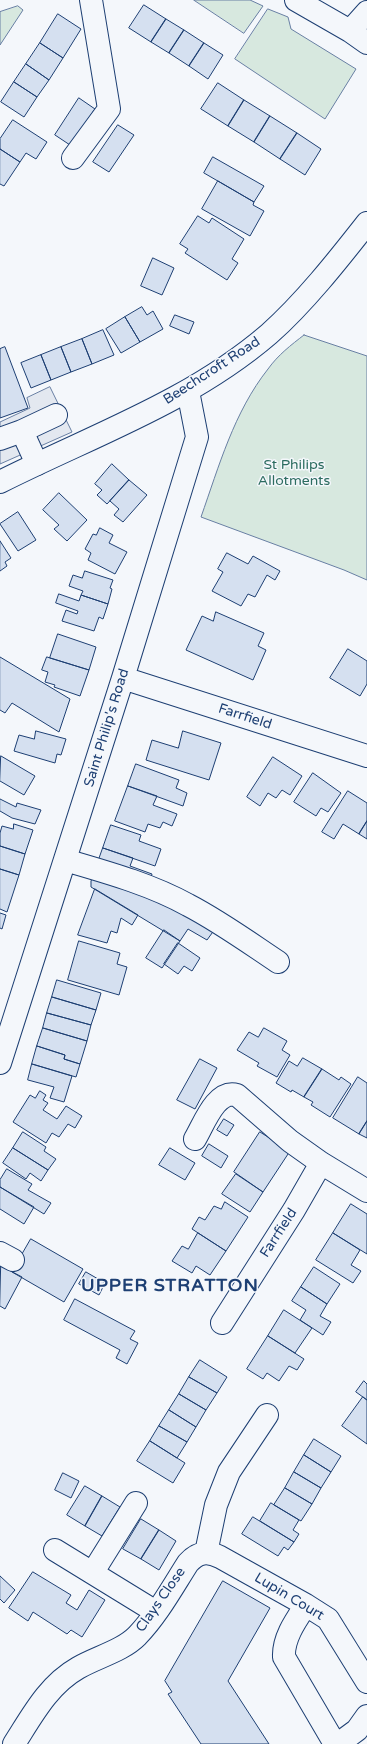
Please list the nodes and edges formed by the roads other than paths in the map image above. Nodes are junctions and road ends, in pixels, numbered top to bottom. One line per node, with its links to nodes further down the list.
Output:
1 (91, 0): 5 (street)
2 (296, 0): 4 (street)
3 (367, 12): 4 (street)
4 (358, 37)
5 (73, 158)
6 (367, 223): 7 (street, Beechcroft Road)
7 (188, 391): 11 (street, Beechcroft Road); 13 (street, Saint Philip's Road)
8 (56, 415): 9 (street)
9 (22, 431): 10 (street); 11 (street)
10 (0, 439)
11 (37, 464): 12 (street, Beechcroft Road)
12 (0, 482)
13 (123, 678): 14 (street, Farrfield); 15 (street, Saint Philip's Road)
14 (367, 756)
15 (65, 860): 16 (street); 17 (street, Saint Philip's Road)
16 (278, 962)
17 (0, 1063)
18 (195, 1139): 19 (street)
19 (322, 1163): 20 (street); 21 (street, Farrfield)
20 (367, 1191)
21 (222, 1323)
22 (267, 1415): 25 (street)
23 (136, 1503): 26 (street)
24 (55, 1550): 26 (street)
25 (206, 1553): 27 (street, Lupin Court); 28 (street, Clays Close)
26 (93, 1572): 28 (street)
27 (306, 1605): 29 (street, Lupin Court); 32 (street)
28 (156, 1612): 31 (street, Clays Close)
29 (367, 1682)
30 (367, 1716): 33 (street)
31 (14, 1744)
32 (335, 1744)
33 (338, 1744)

